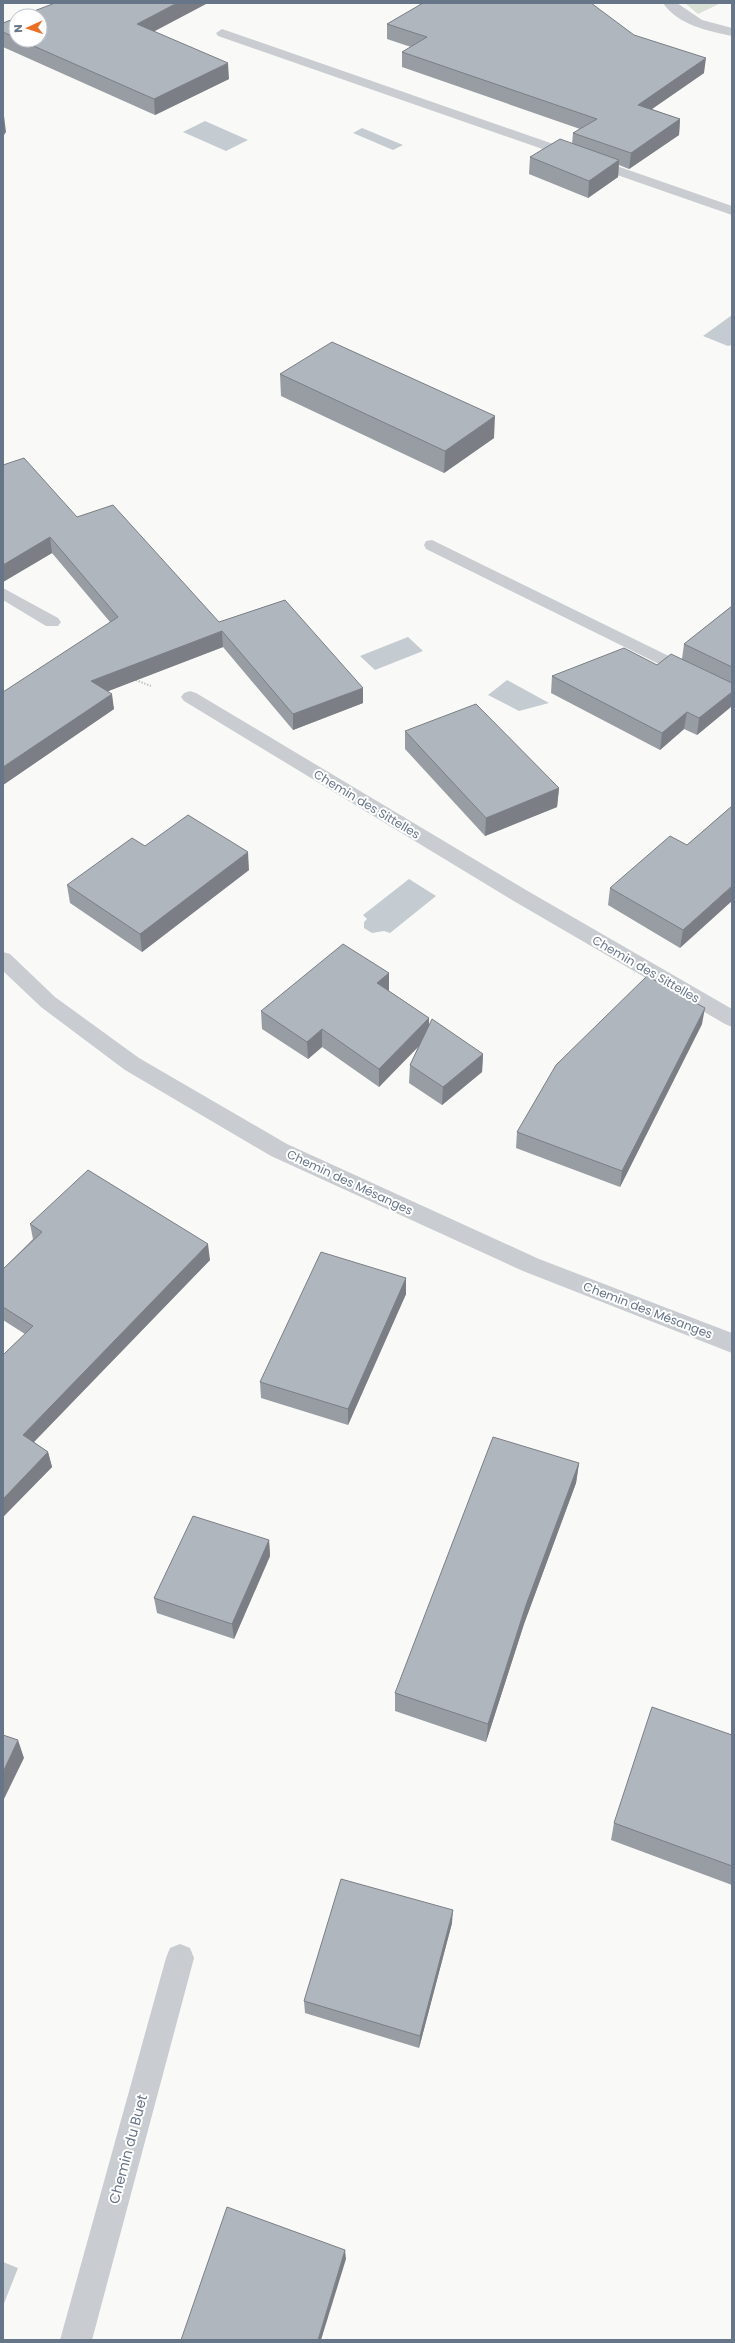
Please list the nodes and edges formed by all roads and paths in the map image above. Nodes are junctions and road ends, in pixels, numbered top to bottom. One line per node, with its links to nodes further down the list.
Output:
1 (669, 3): 2 (street)
2 (732, 32)
3 (222, 33): 4 (street)
4 (732, 211)
5 (432, 545): 9 (street)
6 (3, 593): 7 (street)
7 (52, 622)
8 (128, 675): 10 (path)
9 (732, 694)
10 (190, 696): 12 (street, Chemin des Sittelles)
11 (3, 959): 13 (street, Chemin des Mésanges)
12 (732, 1019)
13 (732, 1343)
14 (180, 1958): 15 (street, Chemin du Buet)
15 (76, 2340)

